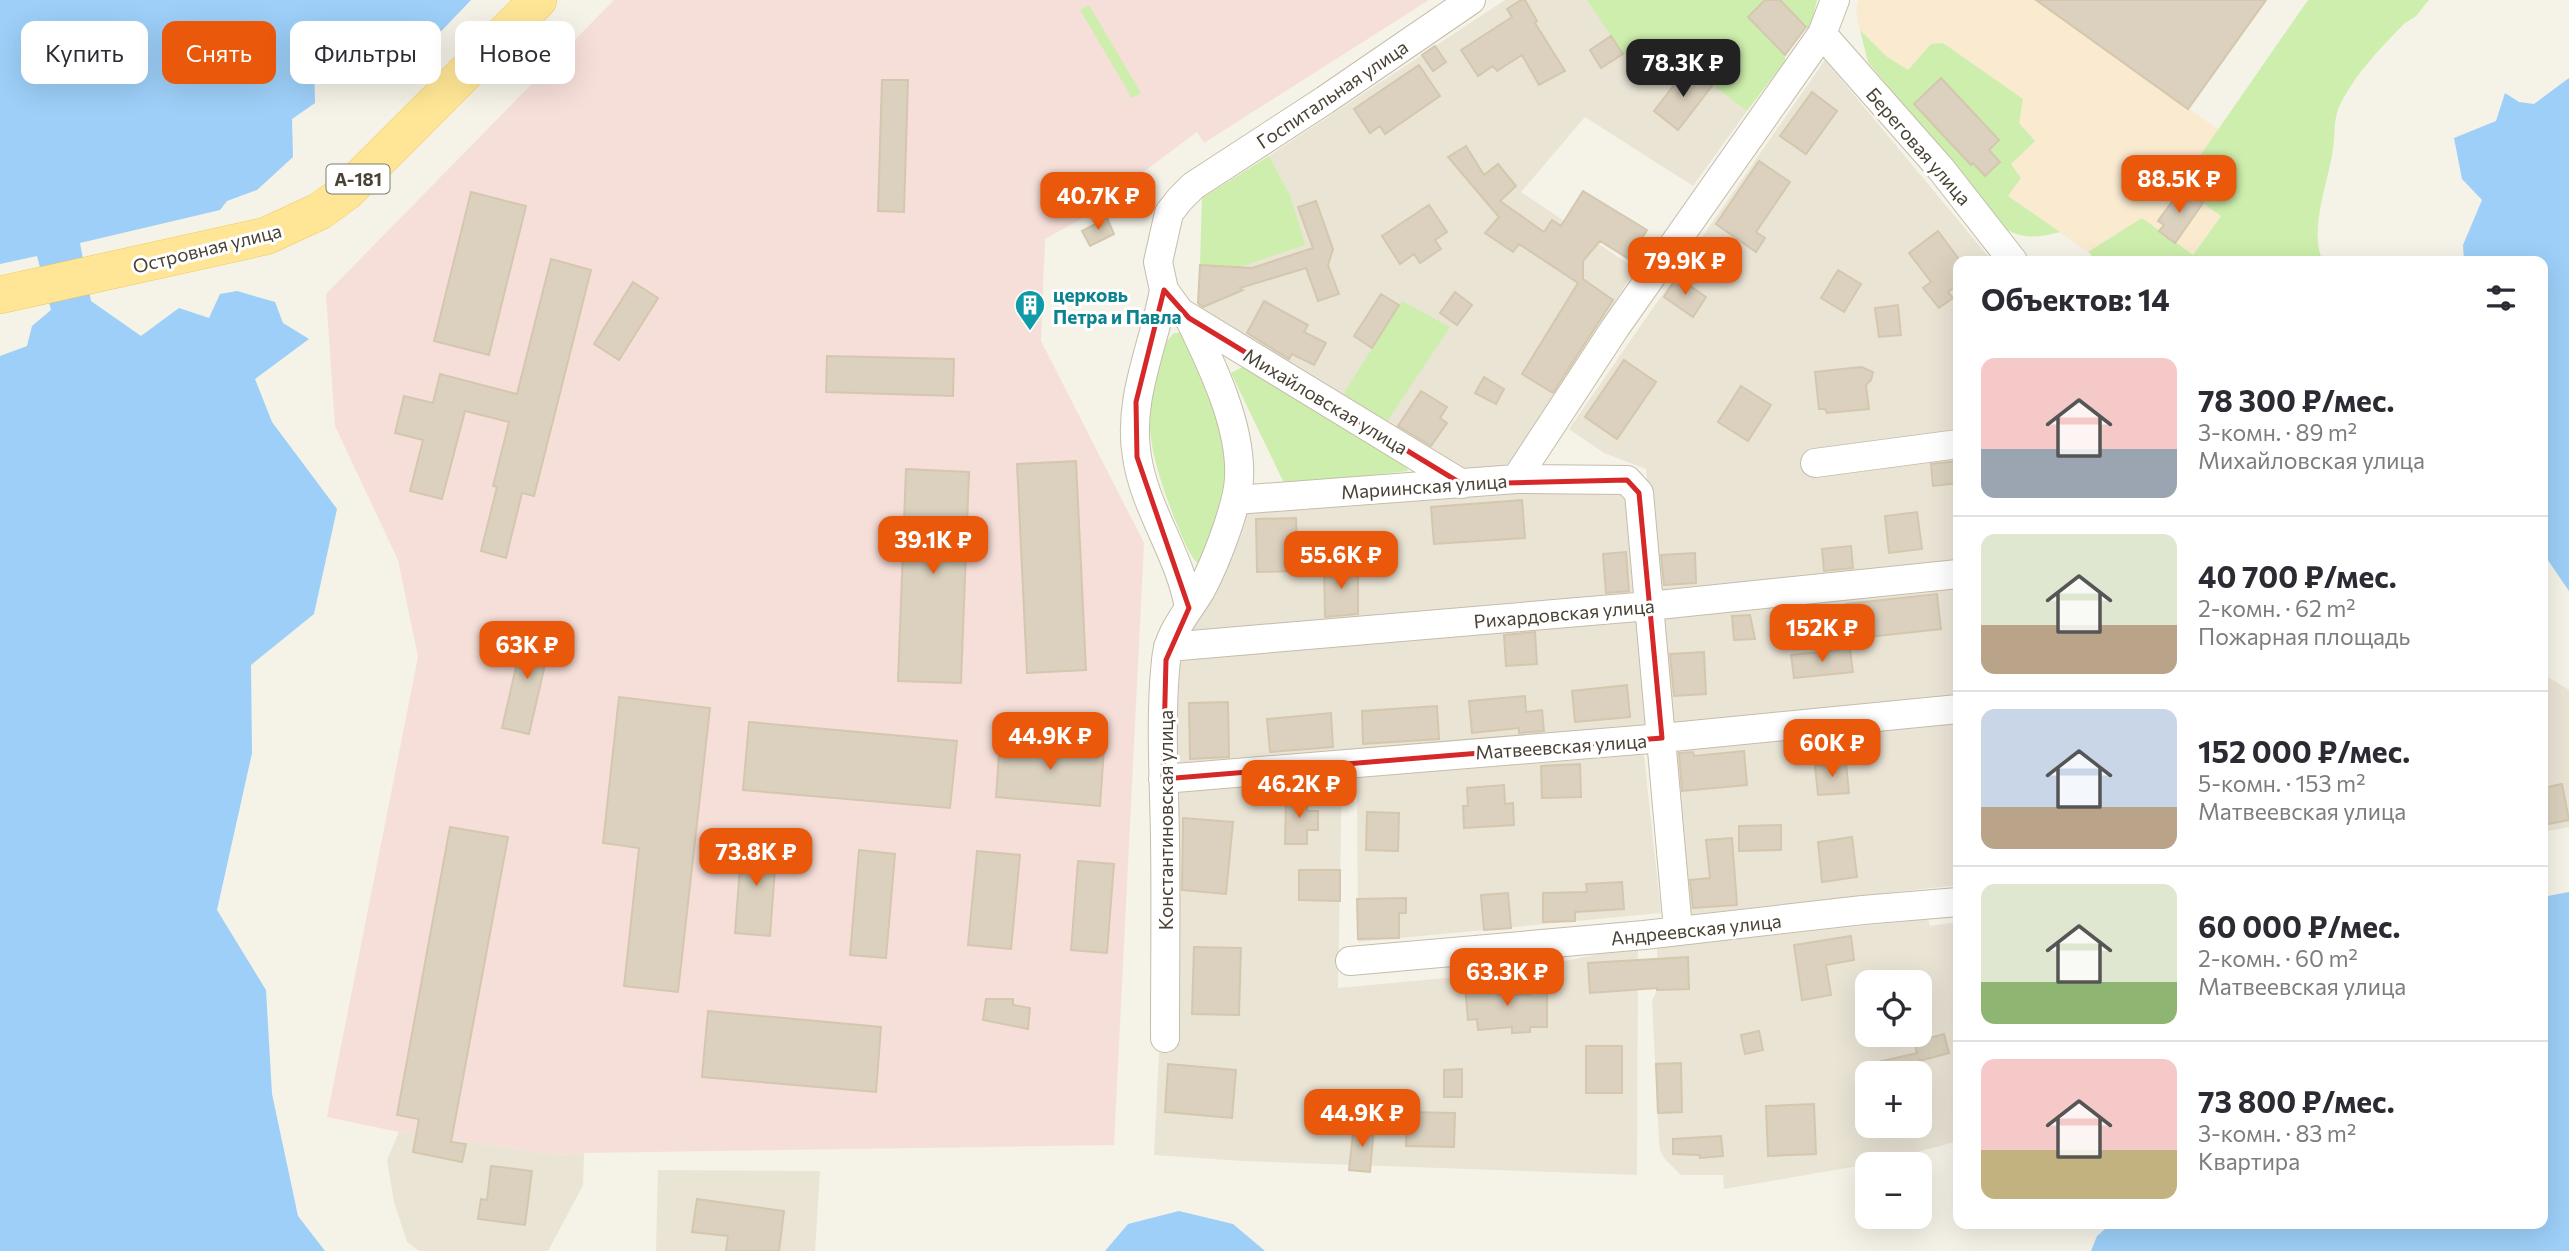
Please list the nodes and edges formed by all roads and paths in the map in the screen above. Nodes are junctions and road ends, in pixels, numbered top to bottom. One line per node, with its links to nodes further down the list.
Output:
1 (538, 0): 7 (main road, Островная улица / А-181)
2 (1471, 0): 6 (street, Госпитальная улица)
3 (1835, 0): 4 (street)
4 (1822, 34): 5 (street, Береговая улица); 11 (street)
5 (2009, 256)
6 (1164, 290): 8 (street); 16 (street)
7 (8, 293)
8 (1189, 318): 12 (street, Михайловская улица); 13 (street, Константиновская улица)
9 (1953, 445): 10 (street)
10 (1815, 463)
11 (1516, 480): 12 (street, Мариинская улица); 15 (street, Мариинская улица)
12 (1462, 484): 13 (street, Мариинская улица)
13 (1236, 500): 16 (street, Константиновская улица)
14 (1953, 575): 15 (street, Рихардовская улица)
15 (1648, 606): 17 (street, Рихардовская улица); 19 (street)
16 (1189, 608): 17 (street, Константиновская улица)
17 (1168, 646): 20 (street, Константиновская улица)
18 (1953, 709): 19 (street, Матвеевская улица)
19 (1661, 738): 20 (street, Матвеевская улица); 22 (street)
20 (1163, 779): 24 (street, Константиновская улица)
21 (1953, 902): 22 (street, Андреевская улица)
22 (1678, 929): 23 (street, Андреевская улица)
23 (1350, 961)
24 (1165, 1038)

